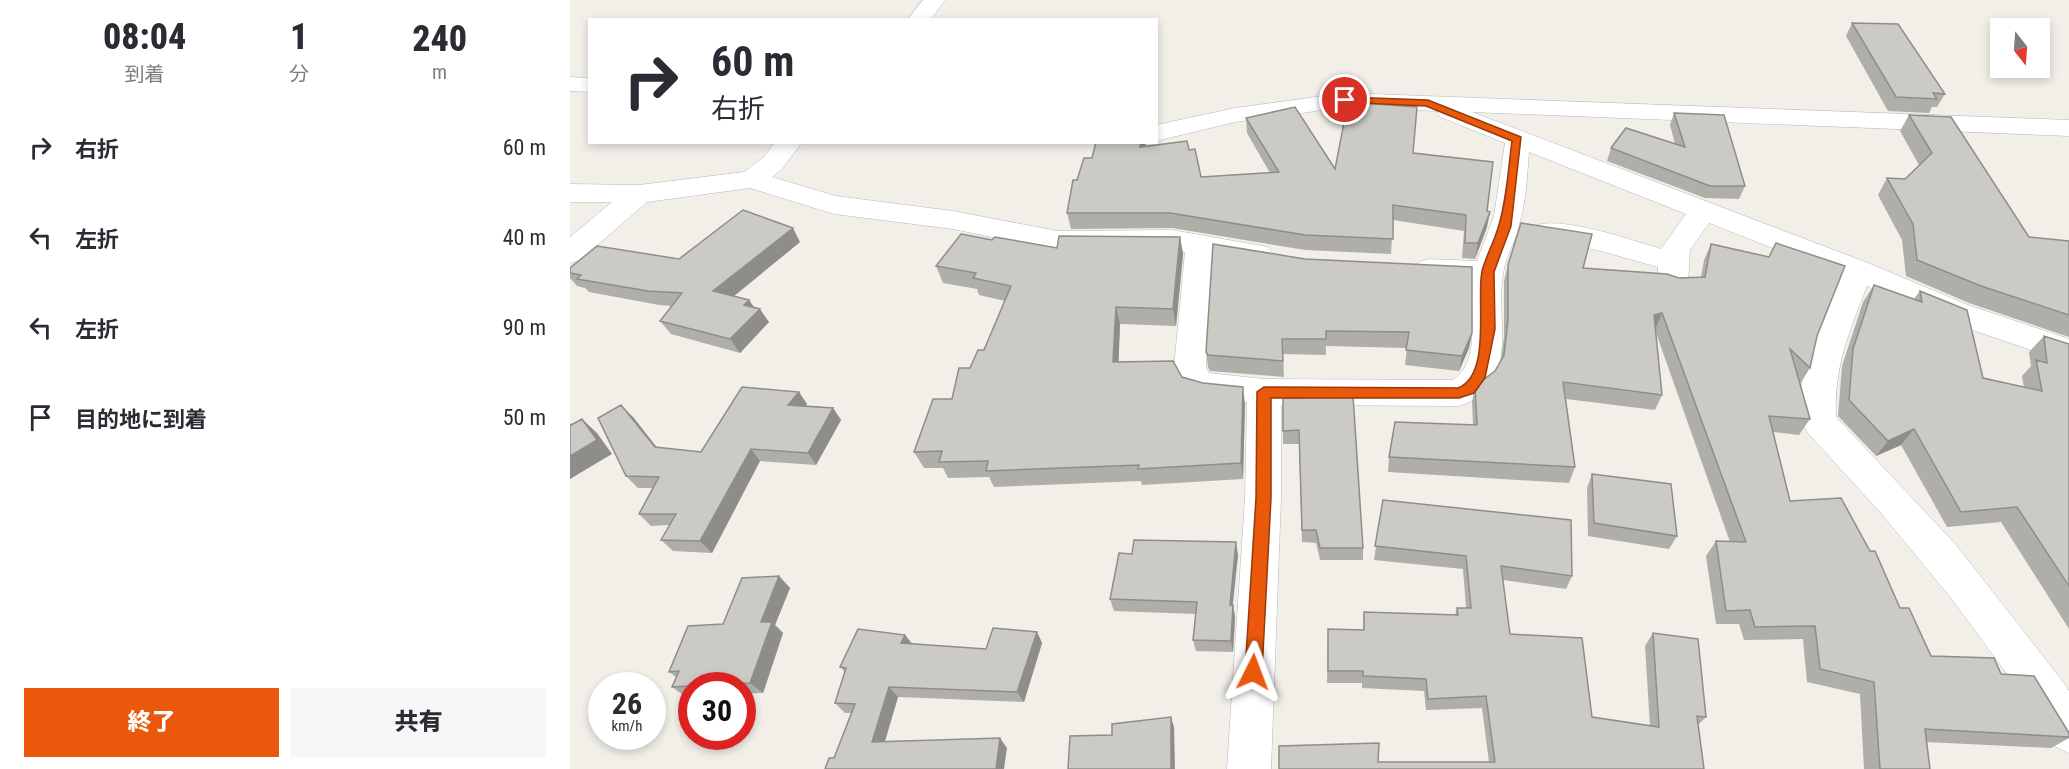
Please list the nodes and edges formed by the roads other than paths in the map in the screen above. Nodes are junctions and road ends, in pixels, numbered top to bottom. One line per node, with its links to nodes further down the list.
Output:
1 (934, 0): 2 (street)
2 (920, 18)
3 (570, 84): 4 (street)
4 (588, 85)
5 (1428, 103): 6 (street); 7 (street); 8 (street)
6 (2069, 128)
7 (1158, 133)
8 (1518, 140): 13 (street); 14 (street)
9 (787, 144): 10 (street)
10 (751, 179): 12 (street); 15 (street)
11 (570, 193): 12 (street)
12 (639, 194): 16 (street)
13 (1705, 210): 14 (street); 19 (street)
14 (1505, 226): 20 (street)
15 (1200, 243): 17 (street); 22 (street)
16 (570, 253)
17 (1281, 258)
18 (1408, 268): 20 (street)
19 (1858, 270): 21 (street); 23 (street)
20 (1488, 272): 22 (street)
21 (2069, 351)
22 (1264, 392): 24 (street)
23 (2069, 731)
24 (1249, 769)

